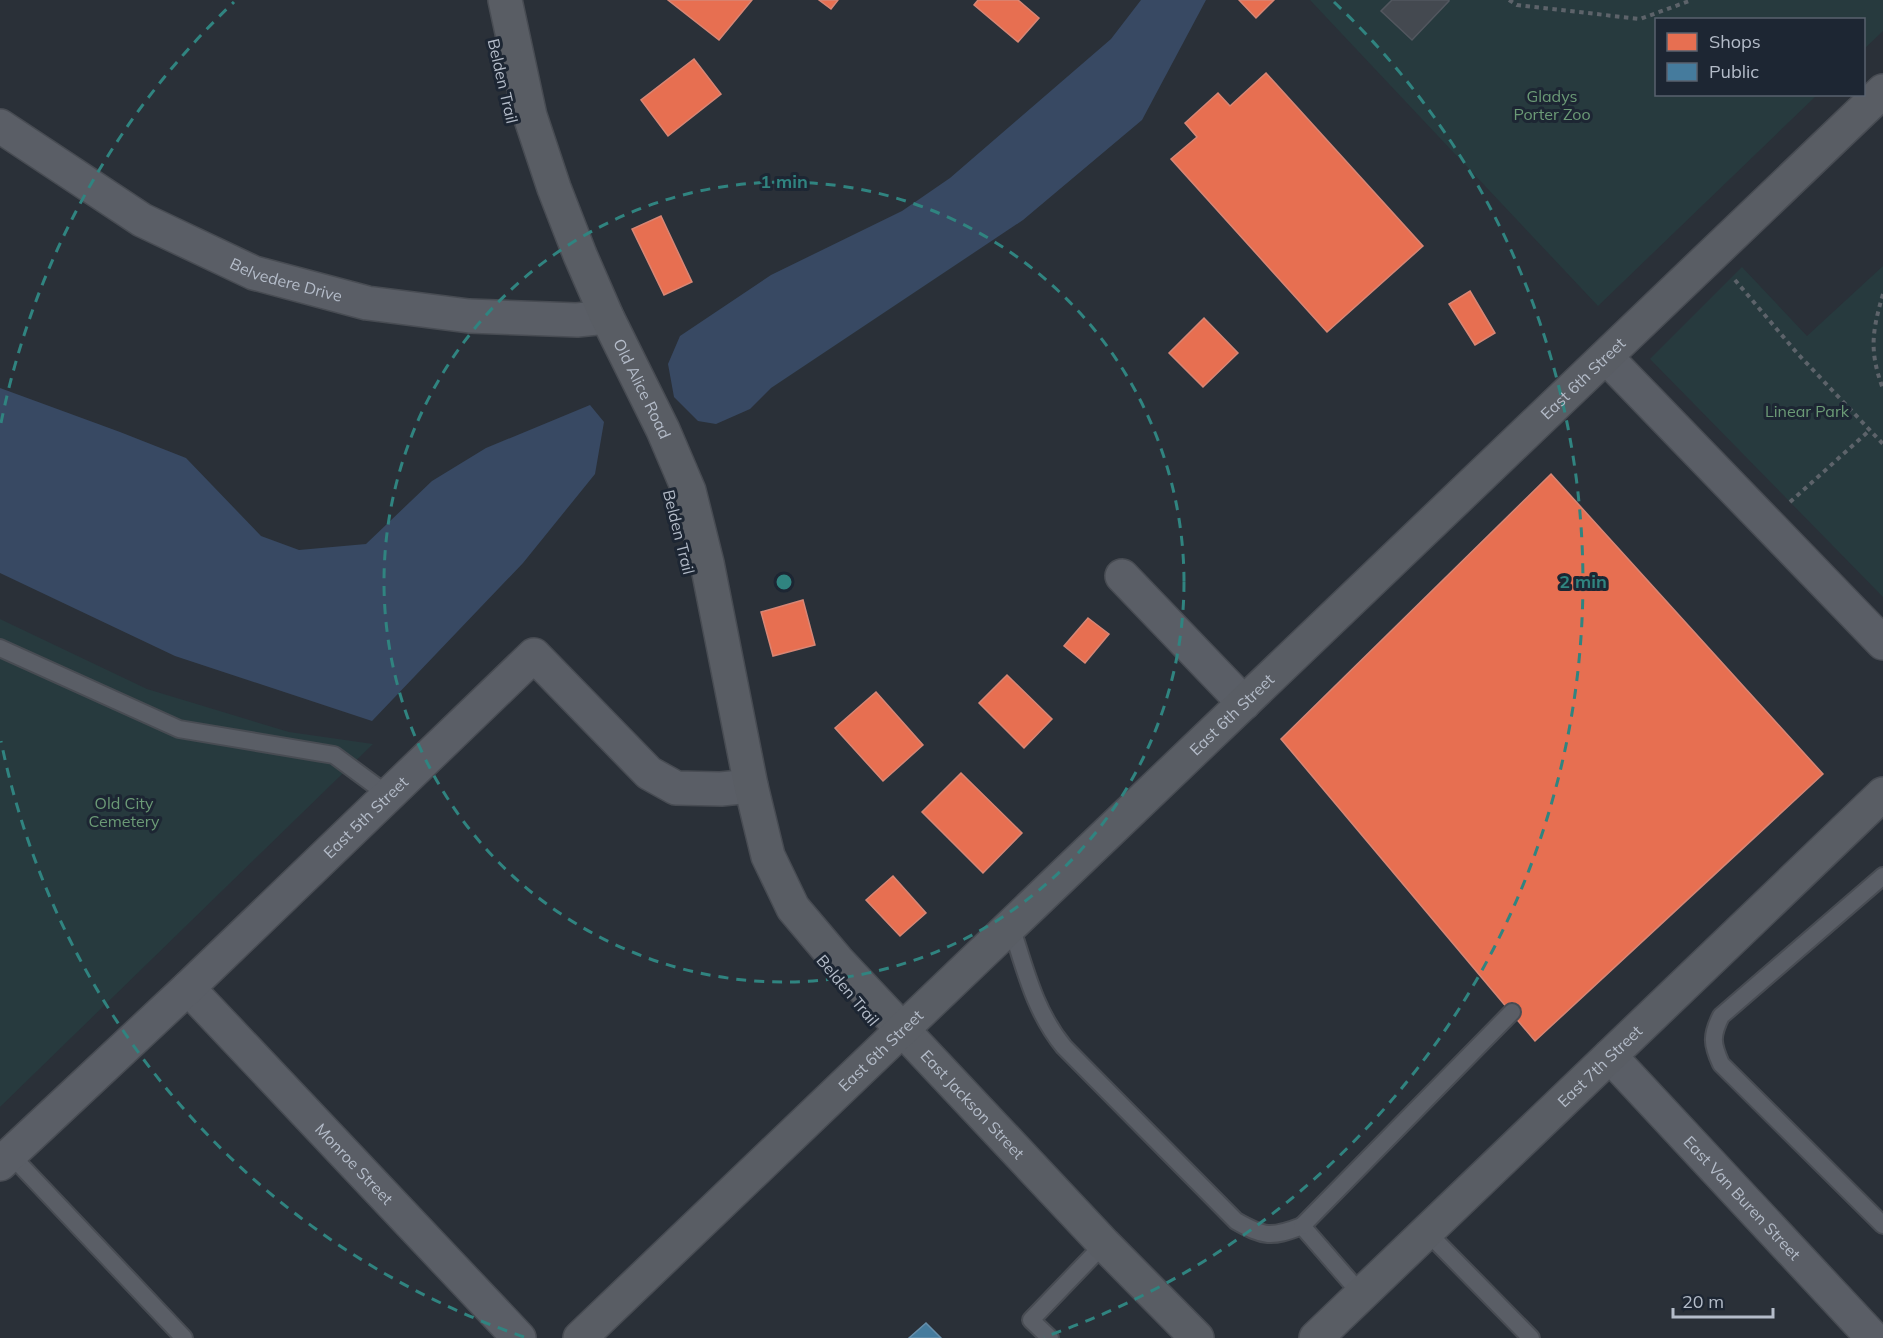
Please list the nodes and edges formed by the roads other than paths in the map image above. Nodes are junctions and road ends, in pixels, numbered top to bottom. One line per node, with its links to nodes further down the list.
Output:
1 (505, 0): 4 (main road, Old Alice Road)
2 (1883, 91): 5 (main road, East 6th Street)
3 (0, 126): 4 (street, Belvedere Drive)
4 (608, 316): 10 (main road, Old Alice Road)
5 (1606, 357): 7 (street); 9 (main road, East 6th Street)
6 (1122, 576): 9 (street)
7 (1883, 643)
8 (0, 648): 12 (lane)
9 (1244, 703): 14 (main road, East 6th Street)
10 (751, 786): 12 (street, East 5th Street); 17 (main road, East Jackson Street)
11 (1883, 794): 18 (main road, East 7th Street)
12 (388, 795): 15 (street, East 5th Street)
13 (1883, 876): 20 (lane)
14 (1011, 926): 17 (main road, East 6th Street); 21 (lane)
15 (188, 988): 19 (street, East 5th Street); 26 (street, Monroe Street)
16 (1512, 1012): 21 (lane)
17 (903, 1029): 23 (main road, East Jackson Street); 27 (main road, East 6th Street)
18 (1610, 1056): 22 (main road, East 7th Street); 32 (street, East Van Buren Street)
19 (5, 1159): 25 (lane)
20 (1883, 1225)
21 (1302, 1226): 24 (lane)
22 (1427, 1232): 24 (main road, East 7th Street); 31 (lane)
23 (1104, 1244): 28 (lane); 29 (main road, East Jackson Street)
24 (1361, 1294): 30 (main road, East 7th Street)
25 (184, 1338)
26 (519, 1338)
27 (580, 1338)
28 (1050, 1338)
29 (1197, 1338)
30 (1316, 1338)
31 (1532, 1338)
32 (1873, 1338)

